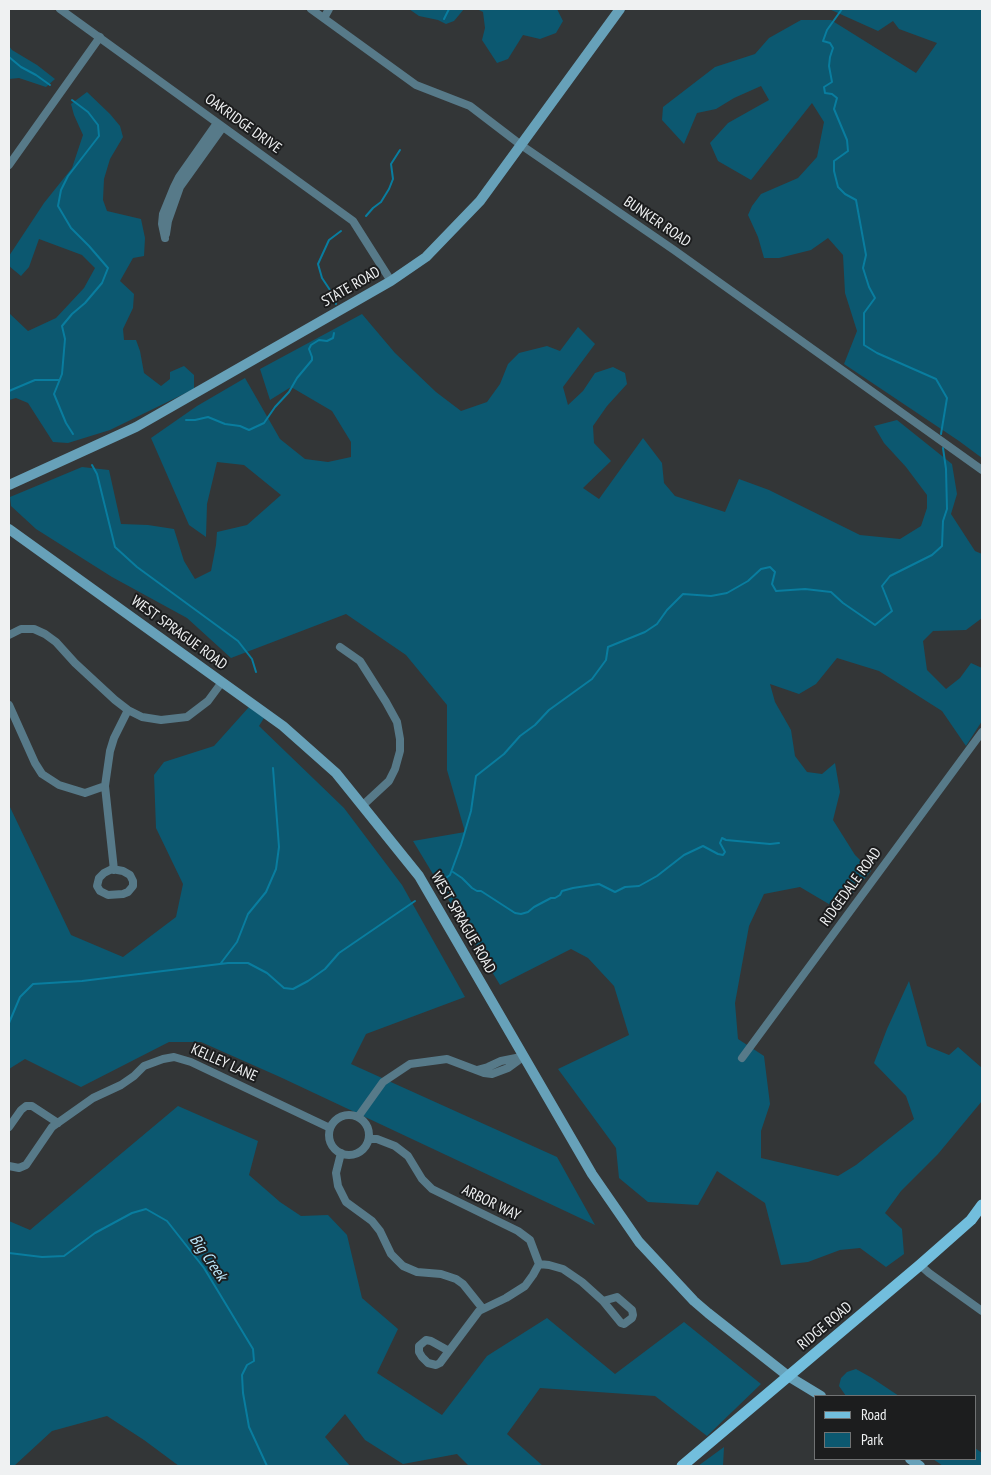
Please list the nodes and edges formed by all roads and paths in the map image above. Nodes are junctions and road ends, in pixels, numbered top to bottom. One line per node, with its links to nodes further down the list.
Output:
1 (60, 9): 6 (street, OAKRIDGE DRIVE)
2 (311, 9): 5 (street, BUNKER ROAD)
3 (329, 9): 5 (street)
4 (620, 9): 8 (street, STATE ROAD)
5 (324, 18): 8 (street, BUNKER ROAD)
6 (100, 37): 7 (street, OAKRIDGE DRIVE); 9 (street)
7 (220, 125): 7 (street); 10 (street, OAKRIDGE DRIVE)
8 (521, 145): 10 (street, STATE ROAD); 11 (street, BUNKER ROAD)
9 (9, 165)
10 (391, 281): 12 (street, STATE ROAD)
11 (982, 470)
12 (9, 485)
13 (9, 529): 16 (street, WEST SPRAGUE ROAD)
14 (9, 635): 18 (street)
15 (340, 646): 21 (street)
16 (222, 682): 18 (street); 21 (street, WEST SPRAGUE ROAD)
17 (9, 705): 20 (street)
18 (128, 710): 20 (street)
19 (982, 732): 24 (street, RIDGEDALE ROAD)
20 (105, 786): 22 (street)
21 (362, 806): 23 (street, WEST SPRAGUE ROAD)
22 (114, 870): 22 (street)
23 (523, 1057): 25 (street); 39 (street, WEST SPRAGUE ROAD)
24 (742, 1058)
25 (358, 1117): 28 (street); 29 (street)
26 (58, 1123): 27 (street); 28 (street, KELLEY LANE); 31 (street, KELLEY LANE)
27 (9, 1127)
28 (330, 1128): 30 (street)
29 (369, 1139): 30 (street); 33 (street, ARBOR WAY)
30 (341, 1153): 36 (street)
31 (9, 1166)
32 (982, 1205): 34 (main road, RIDGE ROAD)
33 (539, 1264): 35 (street); 36 (street)
34 (920, 1265): 37 (street); 39 (main road, RIDGE ROAD)
35 (603, 1301)
36 (483, 1309): 38 (street)
37 (982, 1311)
38 (449, 1351)
39 (788, 1376): 40 (street, WEST SPRAGUE ROAD); 41 (main road, RIDGE ROAD)
40 (819, 1395)
41 (682, 1466)

